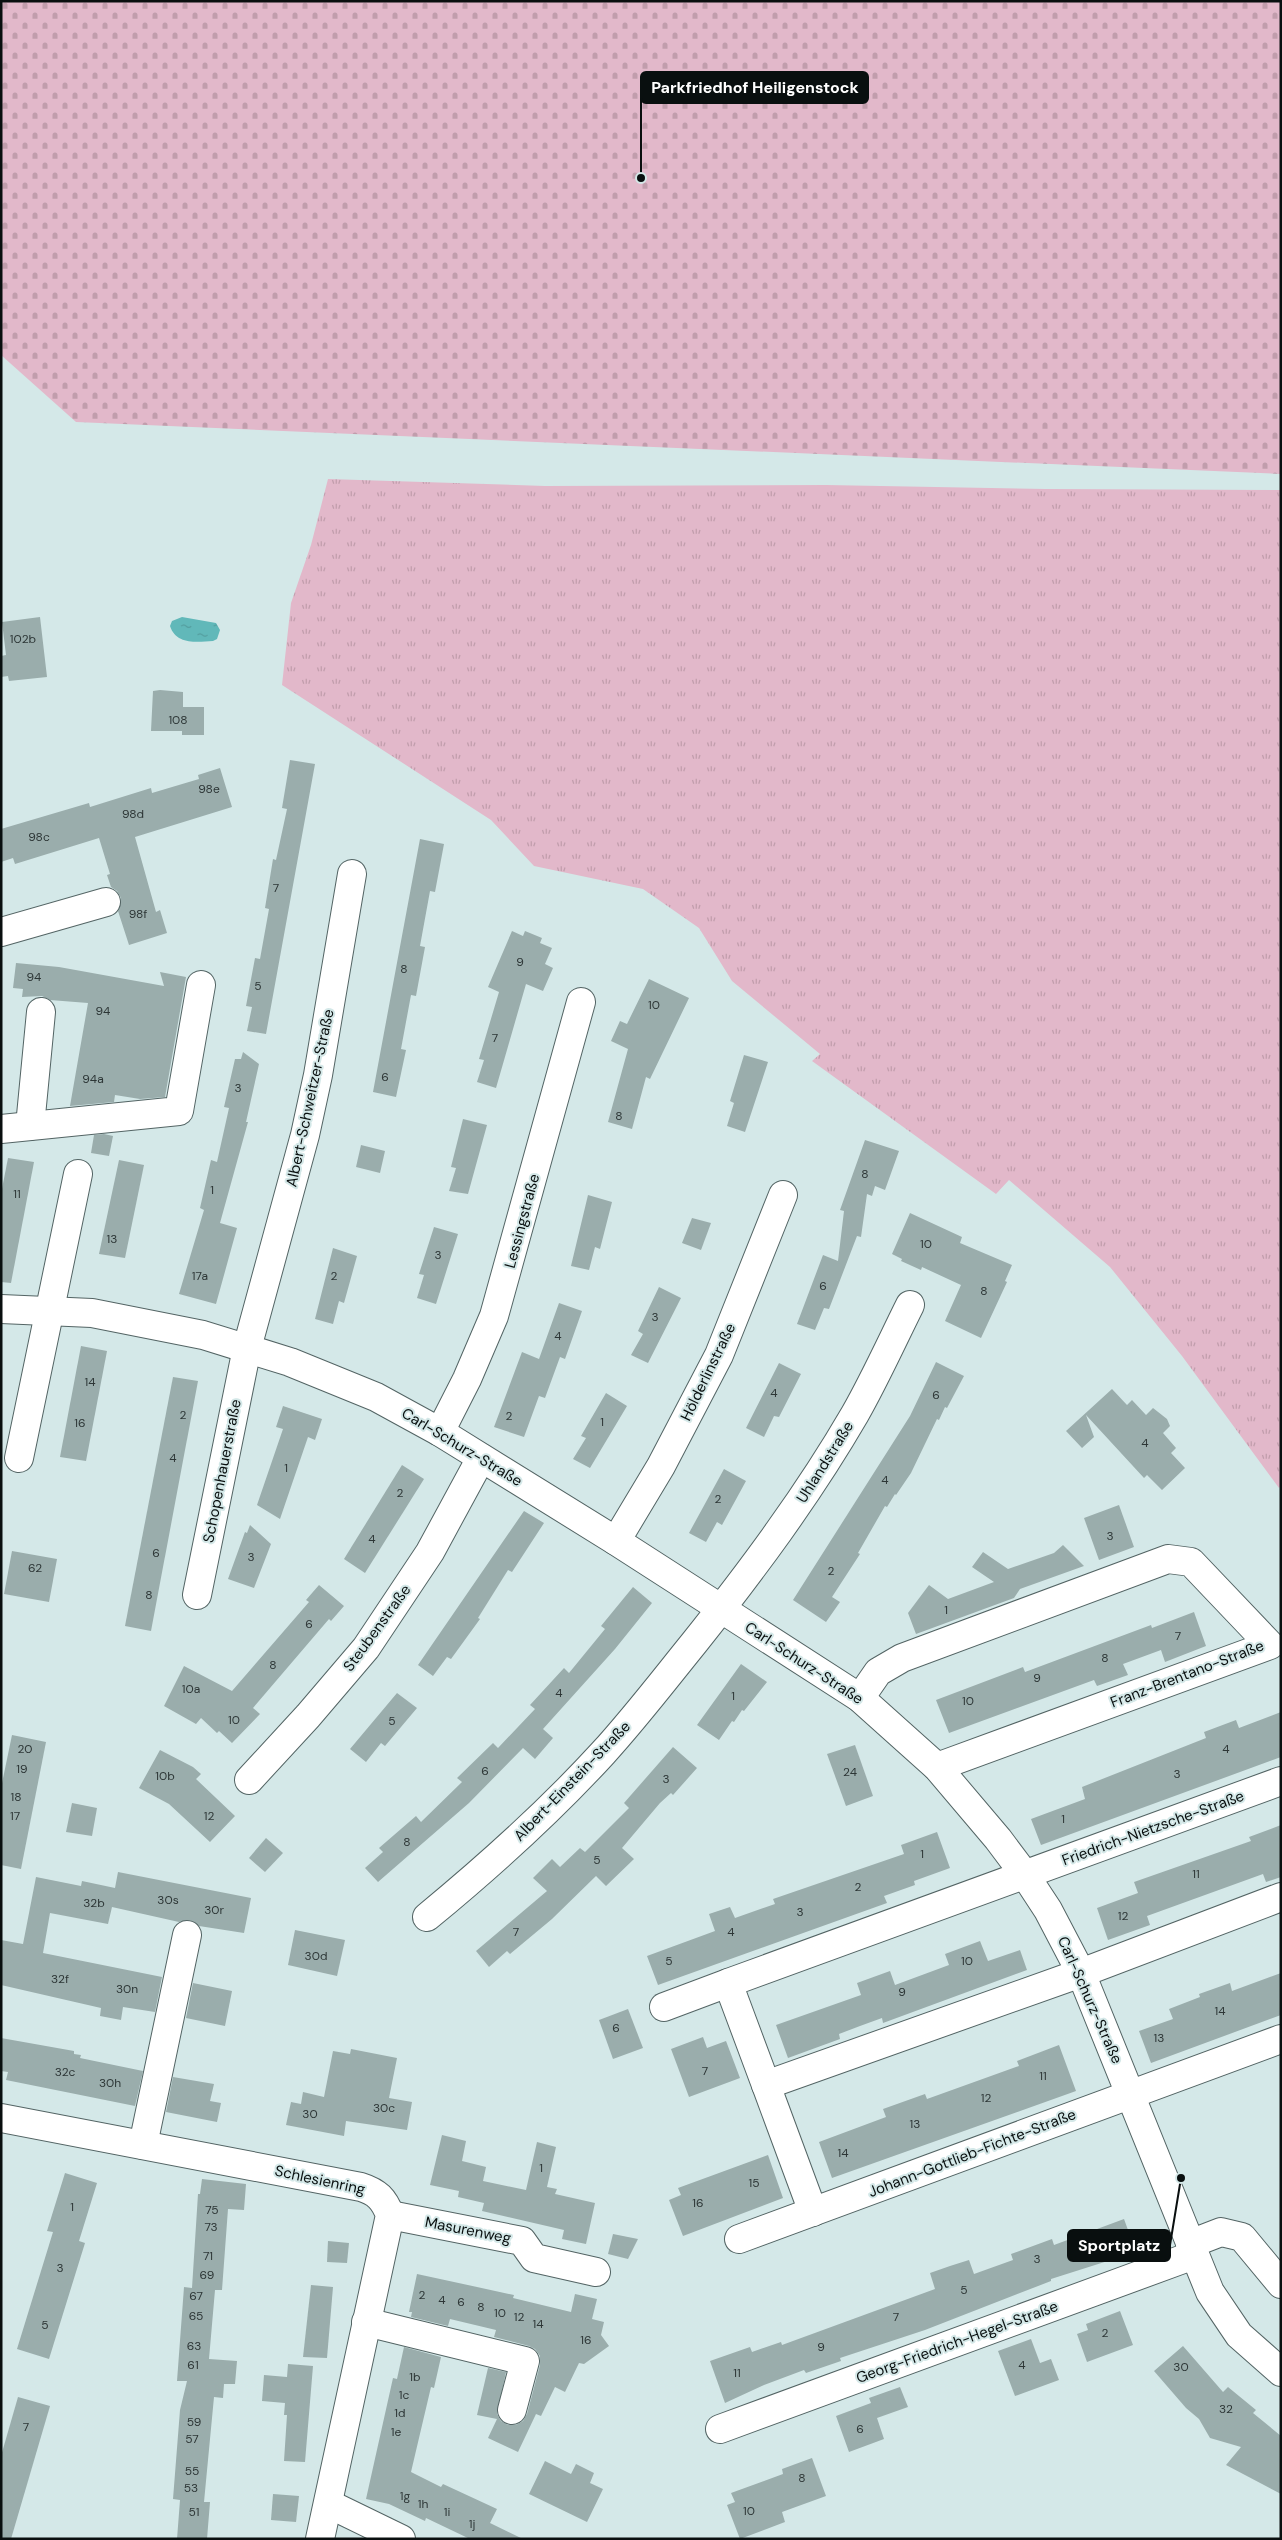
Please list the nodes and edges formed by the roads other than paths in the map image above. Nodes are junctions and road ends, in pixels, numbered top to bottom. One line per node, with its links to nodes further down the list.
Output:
1 (352, 874): 14 (street, Albert-Schweitzer-Straße)
2 (106, 902): 3 (street)
3 (1, 932)
4 (201, 986): 7 (street)
5 (581, 1002): 15 (street, Lessingstraße)
6 (41, 1012): 7 (street)
7 (30, 1126): 8 (street)
8 (1, 1129)
9 (78, 1174): 13 (street)
10 (783, 1195): 18 (street, Hölderlinstraße)
11 (910, 1305): 20 (street, Uhlandstraße)
12 (1, 1309): 13 (street, Carl-Schurz-Straße)
13 (50, 1310): 14 (street, Carl-Schurz-Straße); 16 (street)
14 (247, 1348): 15 (street, Carl-Schurz-Straße); 19 (street, Schopenhauerstraße)
15 (440, 1432): 17 (street, Carl-Schurz-Straße)
16 (19, 1458)
17 (481, 1458): 18 (street, Carl-Schurz-Straße); 23 (street, Steubenstraße)
18 (616, 1541): 20 (street, Carl-Schurz-Straße)
19 (197, 1595)
20 (722, 1608): 21 (street, Carl-Schurz-Straße); 27 (street, Albert-Einstein-Straße)
21 (860, 1698): 22 (street, Carl-Schurz-Straße); 22 (street, Franz-Brentano-Straße)
22 (937, 1767): 25 (street, Carl-Schurz-Straße)
23 (249, 1780)
24 (1281, 1781): 25 (street, Friedrich-Nietzsche-Straße)
25 (1025, 1875): 29 (street, Carl-Schurz-Straße); 30 (street)
26 (1281, 1897): 29 (street)
27 (427, 1917)
28 (187, 1935): 36 (street)
29 (1081, 1973): 33 (street); 34 (street, Carl-Schurz-Straße)
30 (728, 1984): 31 (street); 33 (street)
31 (664, 2007)
32 (1281, 2039): 34 (street)
33 (766, 2085): 37 (street)
34 (1130, 2093): 37 (street, Johann-Gottlieb-Fichte-Straße); 40 (street, Carl-Schurz-Straße)
35 (1, 2118): 36 (street, Schlesienring)
36 (142, 2145): 38 (street, Schlesienring)
37 (813, 2212): 39 (street, Johann-Gottlieb-Fichte-Straße)
38 (390, 2215): 41 (street, Masurenweg); 43 (street)
39 (739, 2239)
40 (1192, 2250): 42 (street, Georg-Friedrich-Hegel-Straße); 44 (street, Carl-Schurz-Straße); 46 (street, Georg-Friedrich-Hegel-Straße)
41 (596, 2272)
42 (1281, 2284)
43 (366, 2322): 45 (street); 47 (street)
44 (1281, 2372)
45 (512, 2410)
46 (720, 2429)
47 (329, 2504): 48 (street); 49 (street)
48 (320, 2539)
49 (401, 2539)

